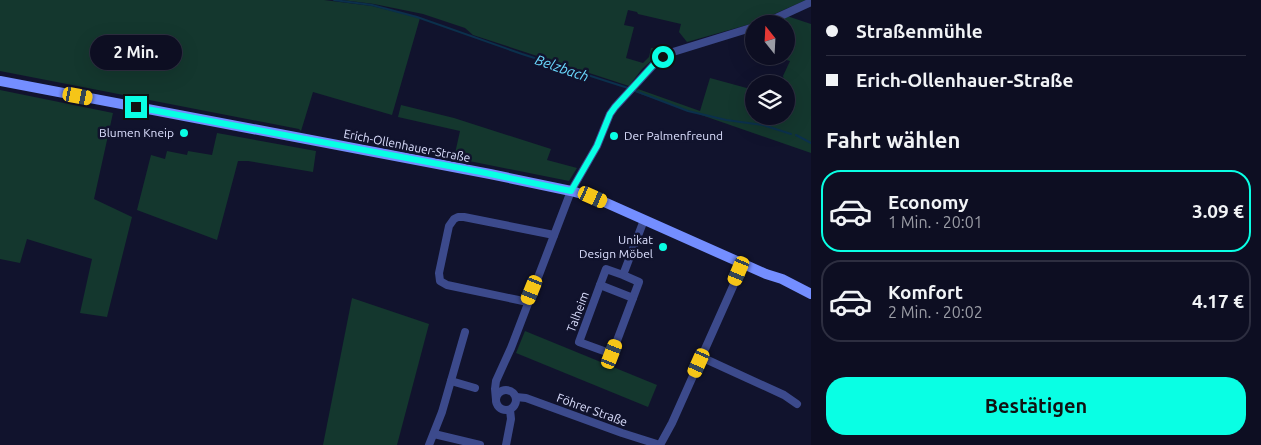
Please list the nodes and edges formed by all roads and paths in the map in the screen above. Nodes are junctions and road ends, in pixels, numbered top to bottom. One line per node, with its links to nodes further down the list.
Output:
1 (811, 2): 2 (street)
2 (783, 15)
3 (745, 30): 5 (street)
4 (0, 81): 5 (street, Erich-Ollenhauer-Straße)
5 (571, 191): 6 (street, Erich-Ollenhauer-Straße); 7 (street)
6 (644, 220): 8 (street, Erich-Ollenhauer-Straße); 9 (street)
7 (554, 235): 13 (street); 13 (street)
8 (742, 264): 11 (street, Erich-Ollenhauer-Straße); 15 (street)
9 (623, 275): 10 (street, Talheim); 12 (street, Talheim)
10 (600, 285): 12 (street, Talheim); 12 (street, Talheim)
11 (811, 294)
12 (634, 298)
13 (528, 302): 16 (street)
14 (465, 332): 17 (street)
15 (701, 357): 22 (street); 28 (street)
16 (500, 374): 19 (street); 21 (street)
17 (451, 381): 18 (street); 24 (street)
18 (475, 388)
19 (506, 390): 20 (street, Föhrer Straße); 21 (street)
20 (516, 397): 23 (street); 28 (street, Föhrer Straße)
21 (496, 400): 23 (street)
22 (797, 404)
23 (510, 410): 27 (street)
24 (434, 434): 25 (street); 26 (street)
25 (429, 445)
26 (480, 445)
27 (506, 445)
28 (660, 445)

